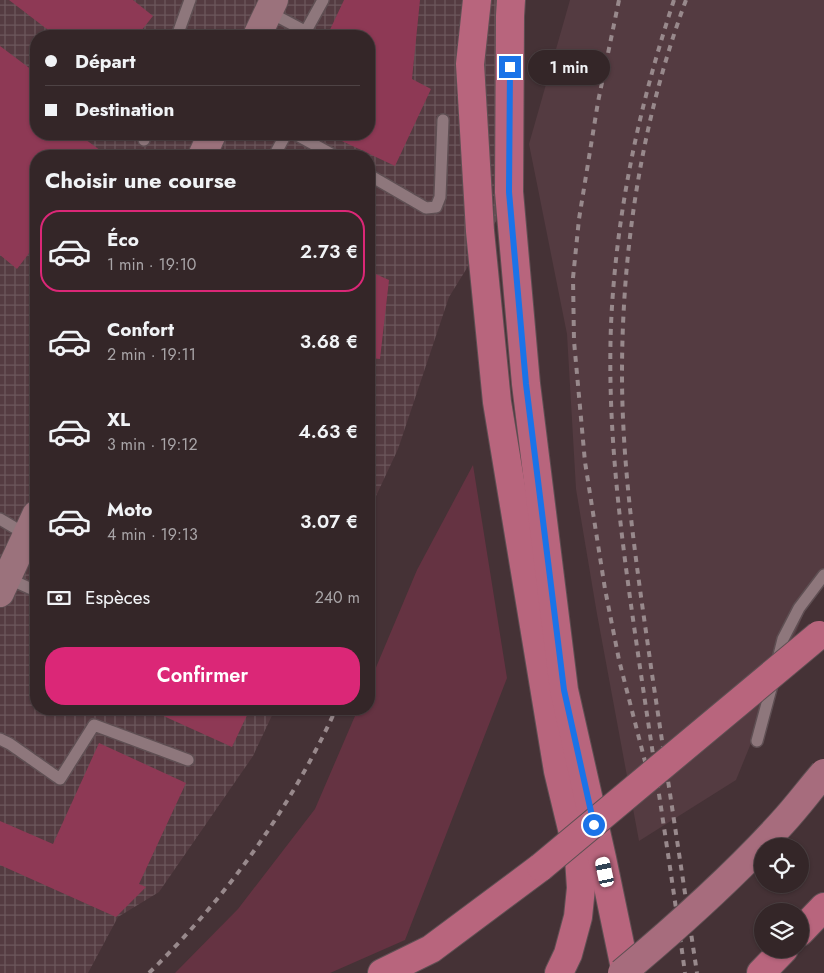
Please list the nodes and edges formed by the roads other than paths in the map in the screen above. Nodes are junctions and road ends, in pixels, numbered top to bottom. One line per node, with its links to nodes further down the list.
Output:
1 (190, 0): 6 (lane)
2 (323, 0): 5 (lane)
3 (478, 0): 26 (highway)
4 (511, 0): 27 (highway)
5 (267, 16)
6 (179, 30)
7 (443, 120): 10 (lane)
8 (307, 140): 9 (lane)
9 (324, 150)
10 (375, 178)
11 (0, 519): 12 (lane)
12 (30, 525)
13 (30, 529): 15 (main road)
14 (824, 575): 19 (lane)
15 (4, 586): 16 (lane)
16 (30, 590)
17 (821, 633): 25 (highway, bridge)
18 (0, 740): 20 (lane)
19 (757, 741)
20 (188, 760)
21 (824, 773): 27 (main road, bridge)
22 (824, 907): 23 (highway)
23 (809, 923)
24 (775, 958): 28 (highway)
25 (382, 973)
26 (559, 973)
27 (624, 973)
28 (761, 973)

